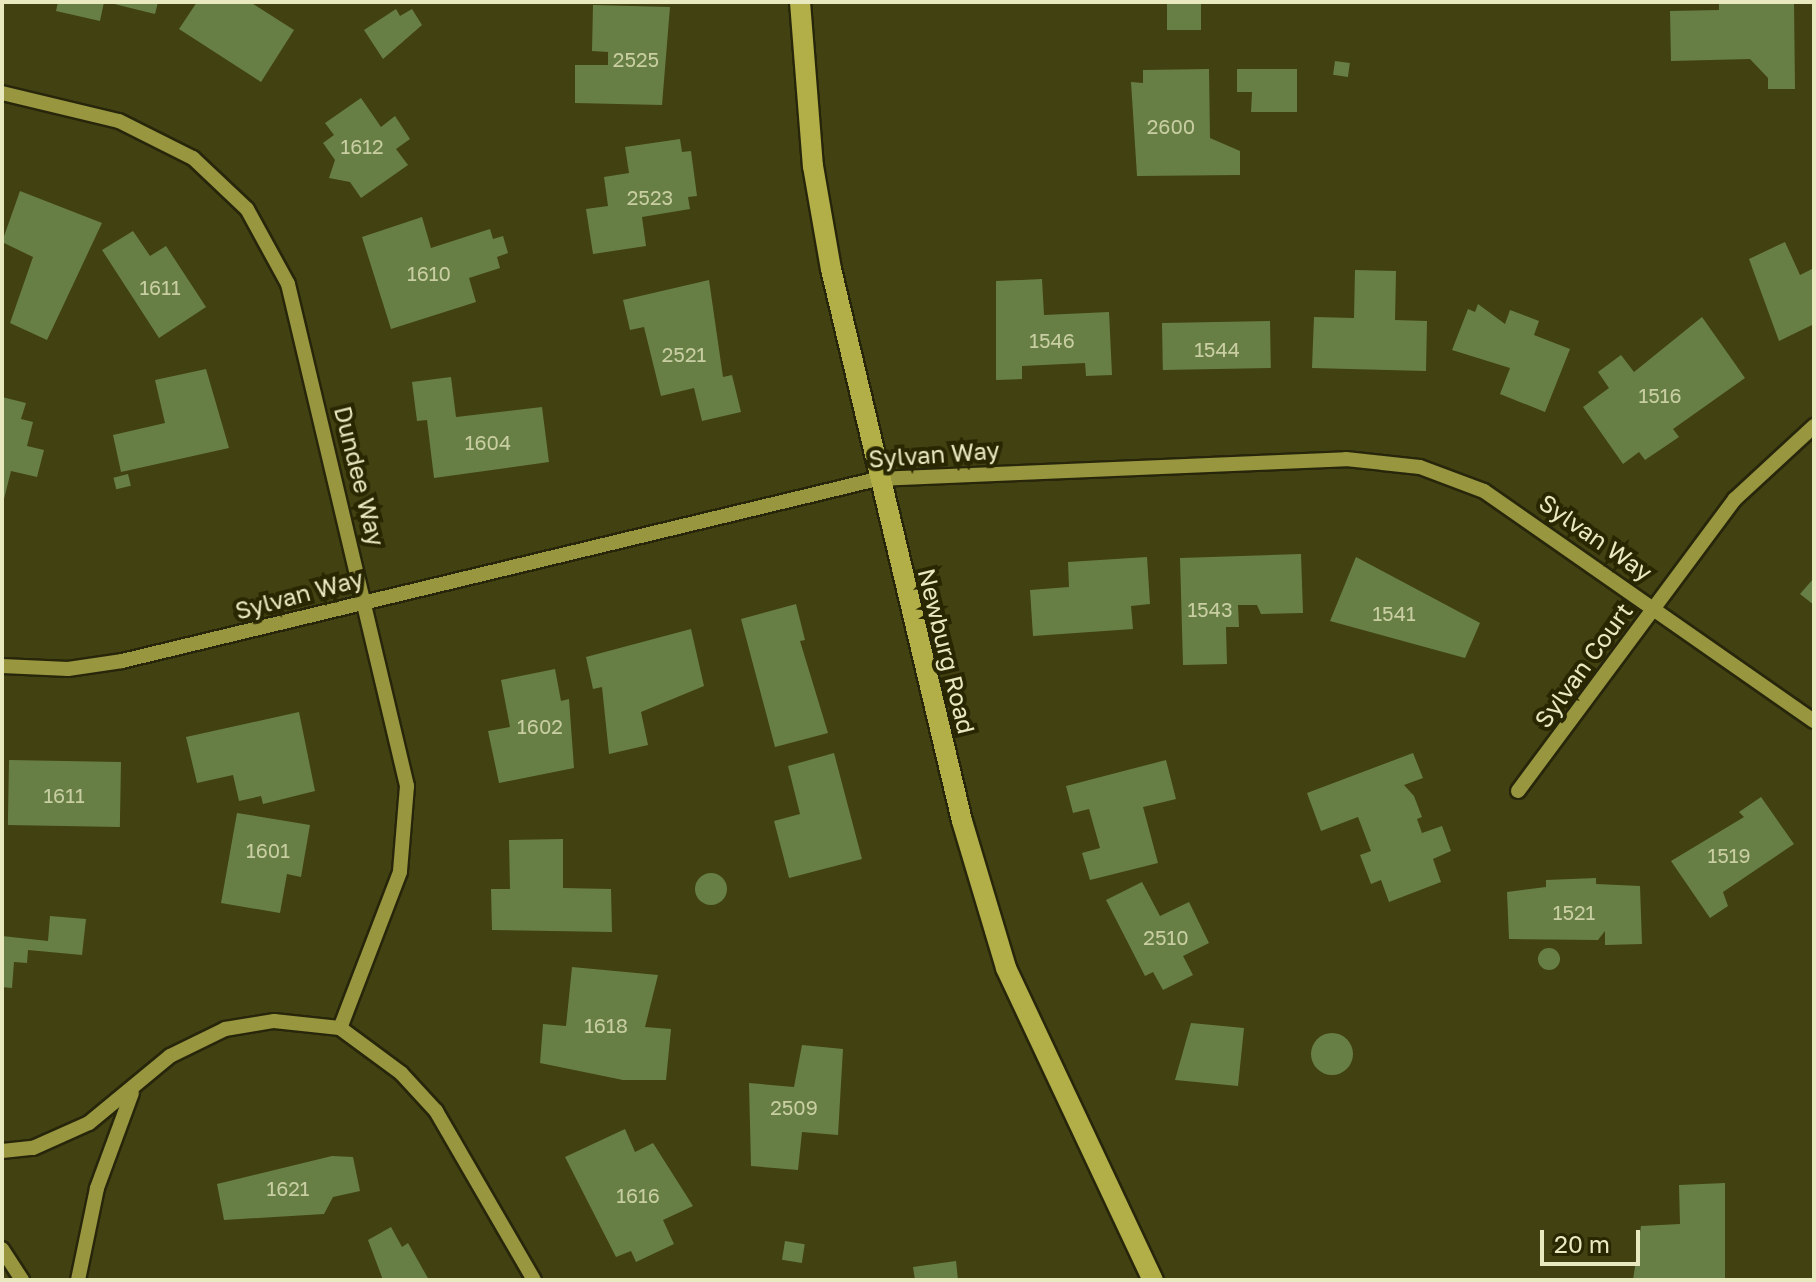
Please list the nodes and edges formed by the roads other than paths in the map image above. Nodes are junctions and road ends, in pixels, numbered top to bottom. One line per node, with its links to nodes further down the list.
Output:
1 (800, 2): 4 (main road, Newburg Road)
2 (2, 93): 5 (street, Dundee Way)
3 (1814, 426): 6 (street, Sylvan Court)
4 (877, 479): 5 (street, Sylvan Way); 6 (street, Sylvan Way); 17 (main road, Newburg Road)
5 (367, 599): 7 (street, Sylvan Way); 10 (street, Dundee Way)
6 (1655, 605): 8 (street, Sylvan Way); 9 (street, Sylvan Court)
7 (2, 666)
8 (1814, 721)
9 (1518, 791)
10 (340, 1028): 11 (street); 16 (street)
11 (134, 1088): 12 (street); 15 (street)
12 (2, 1151)
13 (2, 1249): 14 (street)
14 (22, 1280)
15 (78, 1280)
16 (534, 1280)
17 (1153, 1280)

